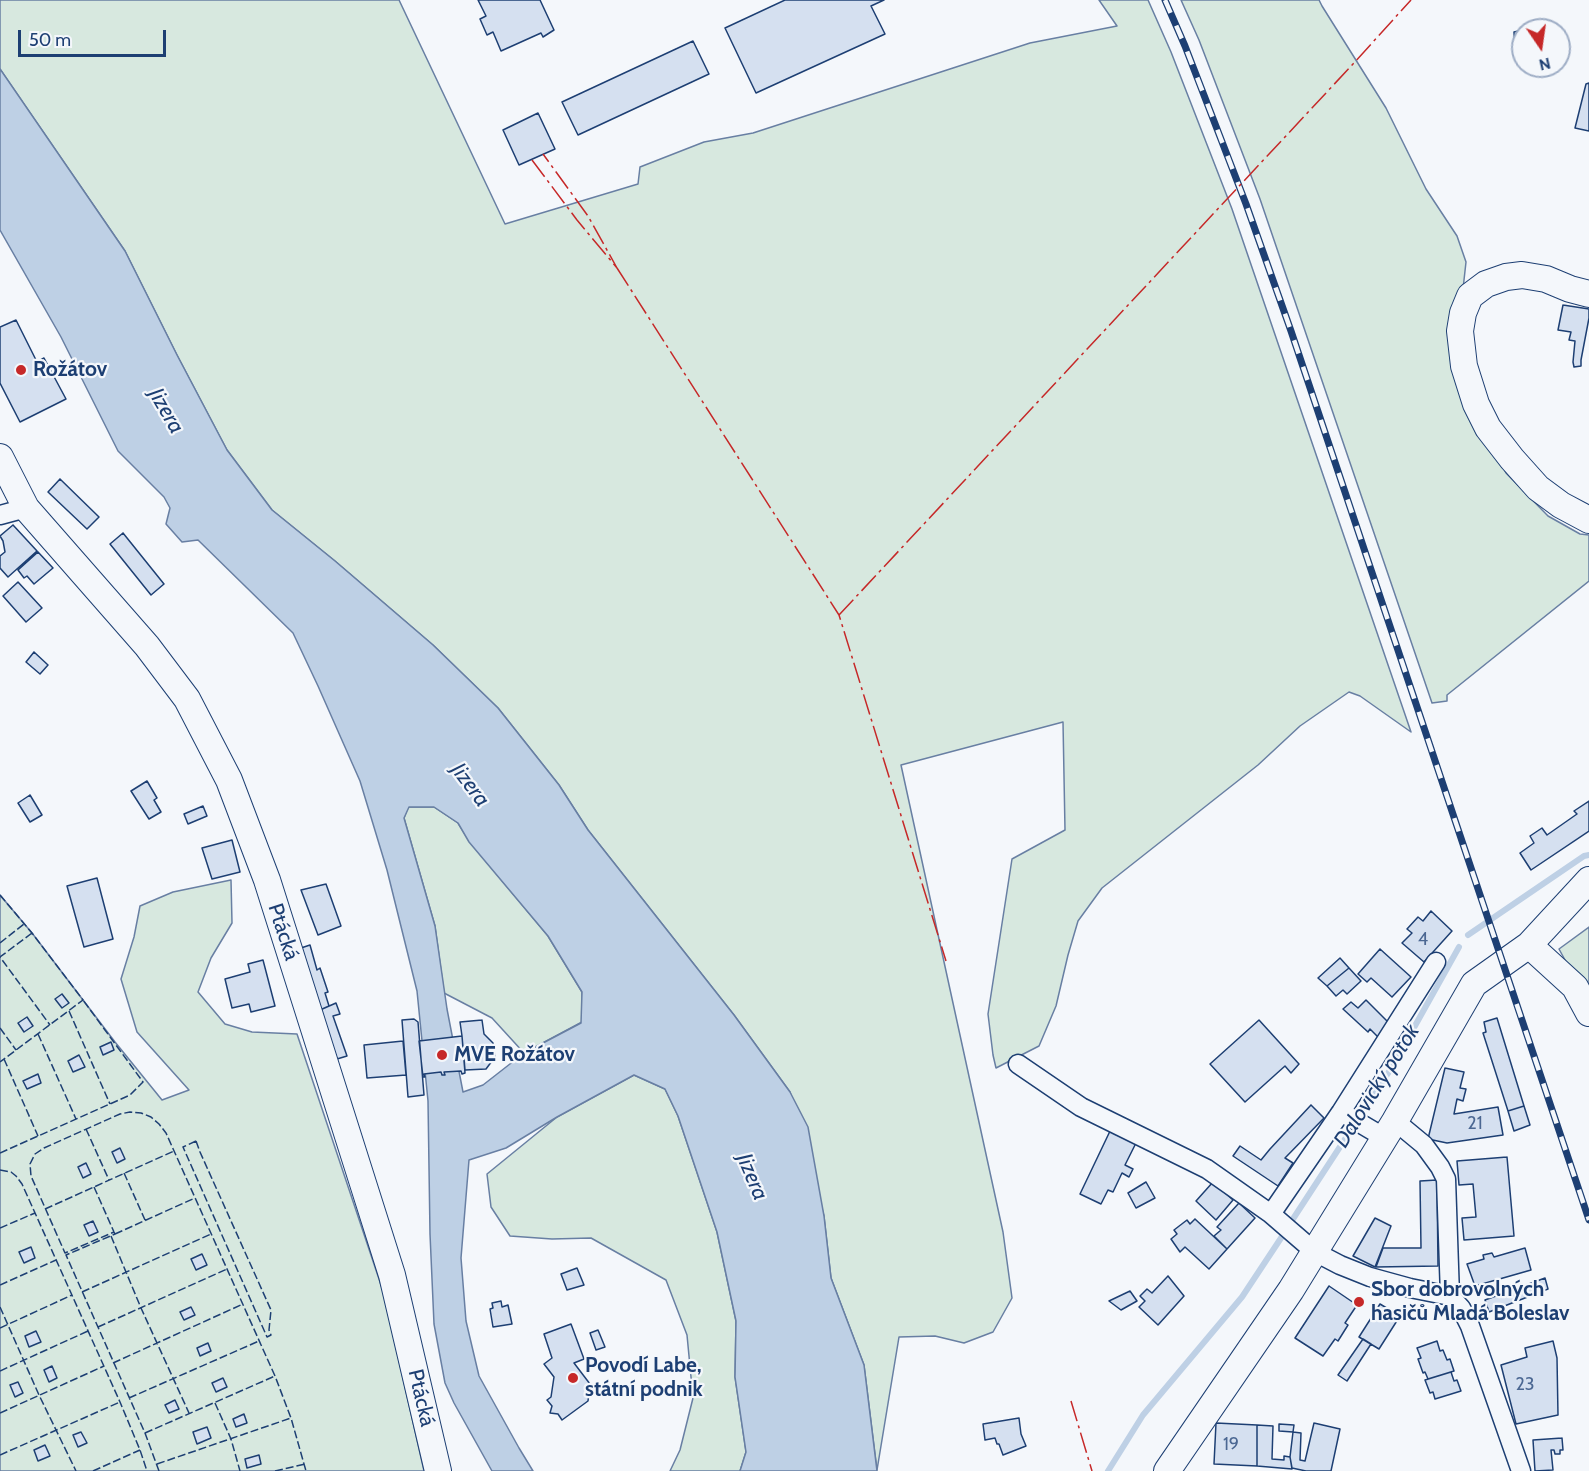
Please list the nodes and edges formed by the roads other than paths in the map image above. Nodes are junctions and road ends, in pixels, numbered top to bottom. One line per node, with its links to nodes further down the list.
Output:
1 (1589, 294): 5 (street)
2 (0, 457): 3 (street, Ptácká)
3 (26, 508): 4 (street); 16 (street, Ptácká)
4 (0, 515)
5 (1589, 520)
6 (1589, 880): 7 (street)
7 (1529, 945): 9 (street); 12 (street)
8 (1436, 962): 11 (street)
9 (1589, 1013)
10 (1017, 1064): 13 (street)
11 (1341, 1112): 12 (street); 13 (street)
12 (1390, 1130): 14 (street); 15 (street)
13 (1271, 1214): 14 (street)
14 (1315, 1252): 15 (street); 17 (street)
15 (1450, 1296): 18 (street)
16 (438, 1471)
17 (1167, 1471)
18 (1521, 1471)

